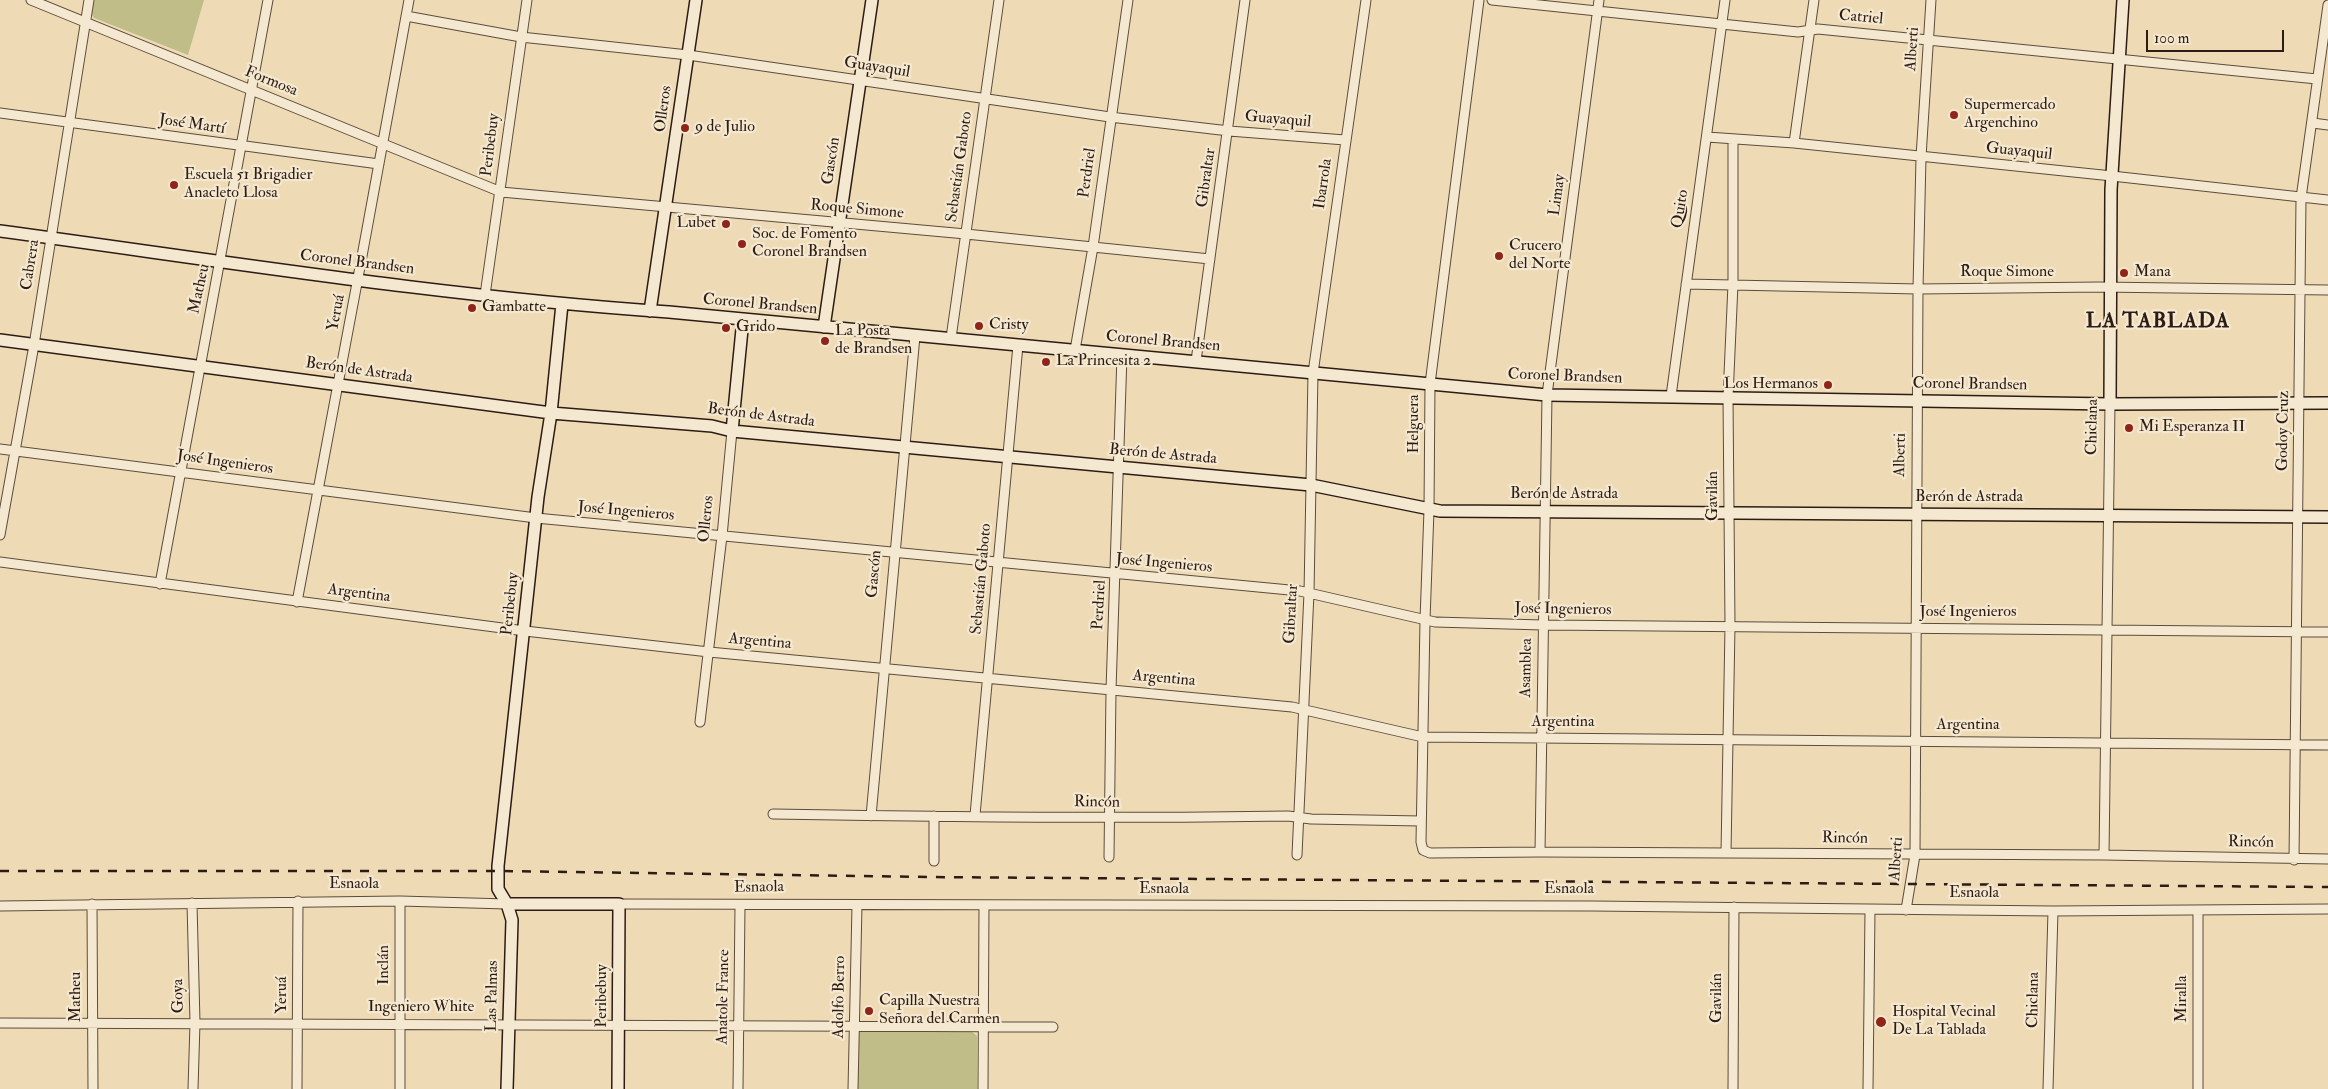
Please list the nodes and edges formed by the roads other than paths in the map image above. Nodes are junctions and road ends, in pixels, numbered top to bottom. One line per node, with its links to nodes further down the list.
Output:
1 (31, 0): 22 (street, Formosa)
2 (89, 0): 22 (street, Cabrera)
3 (268, 0): 32 (street, Matheu)
4 (409, 0): 21 (street, Yeruá)
5 (527, 0): 26 (street, Peribebuy)
6 (696, 0): 28 (street, Olleros)
7 (872, 0): 31 (street, Gascón)
8 (999, 0): 33 (street, Sebastián Gaboto)
9 (1128, 0): 35 (street, Perdriel)
10 (1245, 0): 39 (street, Gibraltar)
11 (1366, 0): 41 (street, Ibarrola)
12 (1479, 0): 82 (street, Helguera)
13 (1492, 0): 20 (street, Catriel)
14 (1599, 0): 20 (street, Limay)
15 (1725, 0): 24 (street)
16 (1814, 0): 25 (street)
17 (1931, 0): 27 (street, Alberti)
18 (2123, 0): 29 (street, Chiclana)
19 (2328, 5): 23 (street, Godoy Cruz)
20 (1597, 12): 24 (street, Catriel); 84 (street, Limay)
21 (406, 16): 26 (street, Guayaquil); 43 (street, Yeruá)
22 (85, 22): 32 (street, Formosa); 36 (street, Cabrera)
23 (2327, 24): 30 (street, Godoy Cruz)
24 (1722, 26): 25 (street, Catriel); 40 (street, Quito)
25 (1809, 31): 27 (street, Catriel); 44 (street)
26 (521, 37): 28 (street, Guayaquil); 49 (street, Peribebuy)
27 (1929, 39): 29 (street, Catriel); 46 (street, Alberti)
28 (688, 55): 31 (street, Guayaquil); 52 (street, Olleros)
29 (2120, 58): 30 (street, Catriel); 48 (street, Chiclana)
30 (2317, 79): 37 (street, Godoy Cruz)
31 (860, 81): 33 (street, Guayaquil); 53 (street, Gascón)
32 (252, 91): 43 (street, Formosa); 45 (street, Matheu)
33 (984, 100): 35 (street, Guayaquil); 55 (street, Sebastián Gaboto)
34 (0, 113): 36 (street, José Martí)
35 (1110, 117): 39 (street, Guayaquil); 57 (street, Perdriel)
36 (70, 122): 45 (street, José Martí); 56 (street, Cabrera)
37 (2312, 123): 38 (street); 50 (street, Godoy Cruz)
38 (2328, 125)
39 (1229, 131): 41 (street, Guayaquil); 58 (street, Gibraltar)
40 (1707, 137): 42 (street, Guayaquil); 61 (street, Quito)
41 (1345, 140): 81 (street, Ibarrola)
42 (1733, 140): 44 (street, Guayaquil); 62 (street, Gavilán)
43 (383, 142): 47 (street, Yeruá); 49 (street, Formosa)
44 (1794, 144): 46 (street, Guayaquil)
45 (242, 147): 47 (street, José Martí); 59 (street, Matheu)
46 (1921, 157): 48 (street, Guayaquil); 64 (street, Alberti)
47 (379, 164): 60 (street, Yeruá)
48 (2112, 176): 50 (street, Guayaquil); 63 (street, Chiclana)
49 (501, 192): 52 (street, Roque Simone); 67 (street, Peribebuy)
50 (2301, 198): 51 (street, Guayaquil); 65 (street, Godoy Cruz)
51 (2328, 200)
52 (666, 208): 53 (street, Roque Simone); 69 (street, Olleros)
53 (838, 224): 55 (street, Roque Simone); 71 (street, Gascón)
54 (0, 231): 56 (street, Coronel Brandsen)
55 (966, 234): 57 (street, Roque Simone); 73 (street, Sebastián Gaboto)
56 (50, 238): 59 (street, Coronel Brandsen); 75 (street, Cabrera)
57 (1093, 247): 58 (street, Roque Simone); 77 (street, Perdriel)
58 (1210, 260): 79 (street, Gibraltar)
59 (221, 262): 60 (street, Coronel Brandsen); 80 (street, Matheu)
60 (359, 281): 67 (street, Coronel Brandsen); 83 (street, Yeruá)
61 (1686, 284): 62 (street, Roque Simone); 85 (street, Quito)
62 (1733, 284): 64 (street, Roque Simone); 86 (street, Gavilán)
63 (2110, 288): 64 (street, Roque Simone); 65 (street, Roque Simone); 90 (street, Chiclana)
64 (1918, 289): 87 (street, Alberti)
65 (2301, 290): 66 (street, Roque Simone); 88 (street, Godoy Cruz)
66 (2328, 290)
67 (485, 295): 68 (street, Coronel Brandsen)
68 (562, 304): 69 (street, Coronel Brandsen); 91 (street, Peribebuy)
69 (650, 311): 70 (street, Coronel Brandsen)
70 (743, 319): 71 (street, Coronel Brandsen); 92 (street, Olleros)
71 (824, 327): 72 (street, Coronel Brandsen)
72 (914, 336): 73 (street, Coronel Brandsen); 93 (street, Gascón)
73 (951, 338): 76 (street, Coronel Brandsen)
74 (0, 340): 75 (street, Berón de Astrada)
75 (34, 344): 80 (street, Berón de Astrada); 95 (street, Cabrera)
76 (1018, 345): 77 (street, Coronel Brandsen); 96 (street, Sebastián Gaboto)
77 (1075, 350): 78 (street, Coronel Brandsen)
78 (1122, 355): 79 (street, Coronel Brandsen); 97 (street, Perdriel)
79 (1196, 361): 81 (street, Coronel Brandsen)
80 (199, 365): 83 (street, Berón de Astrada); 98 (street, Matheu)
81 (1313, 373): 82 (street, Coronel Brandsen); 99 (street, Gibraltar)
82 (1430, 384): 84 (street, Coronel Brandsen); 101 (street, Helguera)
83 (338, 386): 91 (street, Berón de Astrada); 100 (street, Yeruá)
84 (1547, 395): 85 (street, Coronel Brandsen); 102 (street, Asamblea)
85 (1671, 396): 86 (street, Coronel Brandsen)
86 (1728, 397): 87 (street, Coronel Brandsen); 103 (street, Gavilán)
87 (1917, 400): 90 (street, Coronel Brandsen); 104 (street, Alberti)
88 (2299, 403): 89 (street, Coronel Brandsen); 90 (street, Coronel Brandsen); 106 (street, Godoy Cruz)
89 (2328, 403)
90 (2110, 404): 105 (street, Chiclana)
91 (551, 413): 92 (street, Berón de Astrada); 108 (street, Peribebuy)
92 (732, 431): 93 (street, Berón de Astrada); 110 (street, Olleros)
93 (904, 448): 96 (street, Berón de Astrada); 111 (street, Gascón)
94 (0, 449): 95 (street, José Ingenieros)
95 (15, 451): 98 (street, José Ingenieros); 109 (street, Cabrera)
96 (1008, 458): 97 (street, Berón de Astrada); 113 (street, Sebastián Gaboto)
97 (1119, 467): 99 (street, Berón de Astrada); 114 (street, Perdriel)
98 (182, 472): 100 (street, José Ingenieros); 115 (street, Matheu)
99 (1311, 485): 101 (street, Berón de Astrada); 116 (street, Gibraltar)
100 (319, 491): 108 (street, José Ingenieros); 117 (street, Yeruá)
101 (1429, 510): 102 (street, Berón de Astrada); 118 (street, Helguera)
102 (1546, 511): 103 (street, Berón de Astrada); 119 (street, Asamblea)
103 (1728, 513): 104 (street, Berón de Astrada); 120 (street, Gavilán)
104 (1916, 513): 105 (street, Berón de Astrada); 121 (street, Alberti)
105 (2108, 515): 106 (street, Berón de Astrada); 122 (street, Chiclana)
106 (2298, 517): 107 (street, Berón de Astrada); 124 (street, Godoy Cruz)
107 (2328, 517)
108 (536, 518): 110 (street, José Ingenieros); 123 (street, Peribebuy)
109 (0, 535)
110 (722, 536): 111 (street, José Ingenieros); 126 (street, Olleros)
111 (894, 554): 113 (street, José Ingenieros); 127 (street, Gascón)
112 (0, 562): 115 (street, Argentina)
113 (998, 562): 114 (street, José Ingenieros); 128 (street, Sebastián Gaboto)
114 (1116, 575): 116 (street, José Ingenieros); 129 (street, Perdriel)
115 (160, 584): 117 (street, Argentina)
116 (1309, 593): 118 (street, José Ingenieros); 130 (street, Gibraltar)
117 (297, 602): 123 (street, Argentina)
118 (1424, 620): 119 (street, José Ingenieros); 132 (street, Helguera)
119 (1543, 625): 120 (street, José Ingenieros); 133 (street, Asamblea)
120 (1730, 626): 121 (street, José Ingenieros); 134 (street, Gavilán)
121 (1915, 628): 122 (street, José Ingenieros); 135 (street, Alberti)
122 (2107, 628): 124 (street, José Ingenieros); 136 (street, Chiclana)
123 (525, 631): 126 (street, Argentina); 160 (street, Peribebuy)
124 (2298, 632): 125 (street, José Ingenieros); 137 (street, Godoy Cruz)
125 (2328, 632)
126 (709, 652): 127 (street, Argentina); 131 (street, Olleros)
127 (883, 669): 128 (street, Argentina); 141 (street, Gascón)
128 (988, 679): 129 (street, Argentina); 140 (street, Sebastián Gaboto)
129 (1111, 690): 130 (street, Argentina); 144 (street, Perdriel)
130 (1302, 708): 132 (street, Argentina); 143 (street, Gibraltar)
131 (700, 722)
132 (1423, 737): 133 (street, Argentina); 145 (street, Helguera)
133 (1541, 738): 134 (street, Argentina); 147 (street, Asamblea)
134 (1729, 740): 135 (street, Argentina); 148 (street, Gavilán)
135 (1914, 741): 136 (street, Argentina); 150 (street, Alberti)
136 (2106, 742): 137 (street, Argentina); 151 (street, Chiclana)
137 (2296, 745): 138 (street, Argentina); 154 (street, Godoy Cruz)
138 (2328, 745)
139 (773, 814): 141 (street, Rincón)
140 (975, 815): 142 (street, Rincón); 144 (street, Rincón)
141 (871, 816): 142 (street, Rincón)
142 (934, 816): 155 (street)
143 (1299, 817): 144 (street, Rincón); 145 (street, Rincón); 149 (street, Gibraltar)
144 (1109, 819): 152 (street, Perdriel)
145 (1421, 821): 146 (street, Helguera)
146 (1424, 850): 147 (street, Rincón)
147 (1540, 852): 148 (street, Rincón)
148 (1726, 853): 150 (street, Rincón)
149 (1297, 855)
150 (1915, 855): 151 (street, Rincón); 169 (street, Alberti)
151 (2104, 855): 154 (street, Rincón)
152 (1109, 857)
153 (2328, 859): 154 (street, Rincón)
154 (2294, 860)
155 (934, 861)
156 (400, 901): 157 (street, Esnaola); 160 (street, Esnaola); 176 (street, Inclán)
157 (298, 902): 158 (street, Esnaola); 172 (street, Yeruá)
158 (192, 903): 159 (street, Esnaola); 175 (street, Goya)
159 (92, 904): 164 (street, Esnaola); 174 (street, Matheu)
160 (507, 904): 161 (street, Esnaola); 177 (street, Las Palmas)
161 (620, 904): 162 (street, Esnaola); 178 (street, Peribebuy)
162 (740, 905): 163 (street, Esnaola); 179 (street, Anatole France)
163 (857, 905): 165 (street, Esnaola); 180 (street, Adolfo Berro)
164 (0, 906)
165 (984, 906): 166 (street, Esnaola); 181 (street)
166 (1734, 907): 168 (street, Esnaola); 192 (street, Gavilán)
167 (2328, 909): 170 (street, Esnaola)
168 (1870, 910): 169 (street, Esnaola); 193 (street)
169 (1906, 910): 171 (street, Esnaola)
170 (2198, 910): 171 (street, Esnaola); 195 (street, Miralla)
171 (2052, 911): 194 (street, Chiclana)
172 (298, 1022): 175 (street, Ingeniero White); 176 (street, Ingeniero White); 185 (street, Yeruá)
173 (0, 1023): 174 (street, Ingeniero White)
174 (92, 1023): 175 (street, Ingeniero White); 183 (street, Matheu)
175 (195, 1023): 184 (street, Goya)
176 (400, 1023): 177 (street, Ingeniero White); 186 (street, Inclán)
177 (509, 1024): 178 (street, Ingeniero White); 187 (street, Las Palmas)
178 (620, 1025): 179 (street, Ingeniero White); 188 (street, Peribebuy)
179 (739, 1026): 180 (street, Ingeniero White); 189 (street, Anatole France)
180 (854, 1027): 181 (street, Ingeniero White); 190 (street, Adolfo Berro)
181 (982, 1027): 182 (street, Ingeniero White); 191 (street)
182 (1053, 1027)
183 (93, 1089)
184 (193, 1089)
185 (297, 1089)
186 (400, 1089)
187 (507, 1089)
188 (618, 1089)
189 (738, 1089)
190 (853, 1089)
191 (983, 1089)
192 (1733, 1089)
193 (1868, 1089)
194 (2048, 1089)
195 (2198, 1089)

